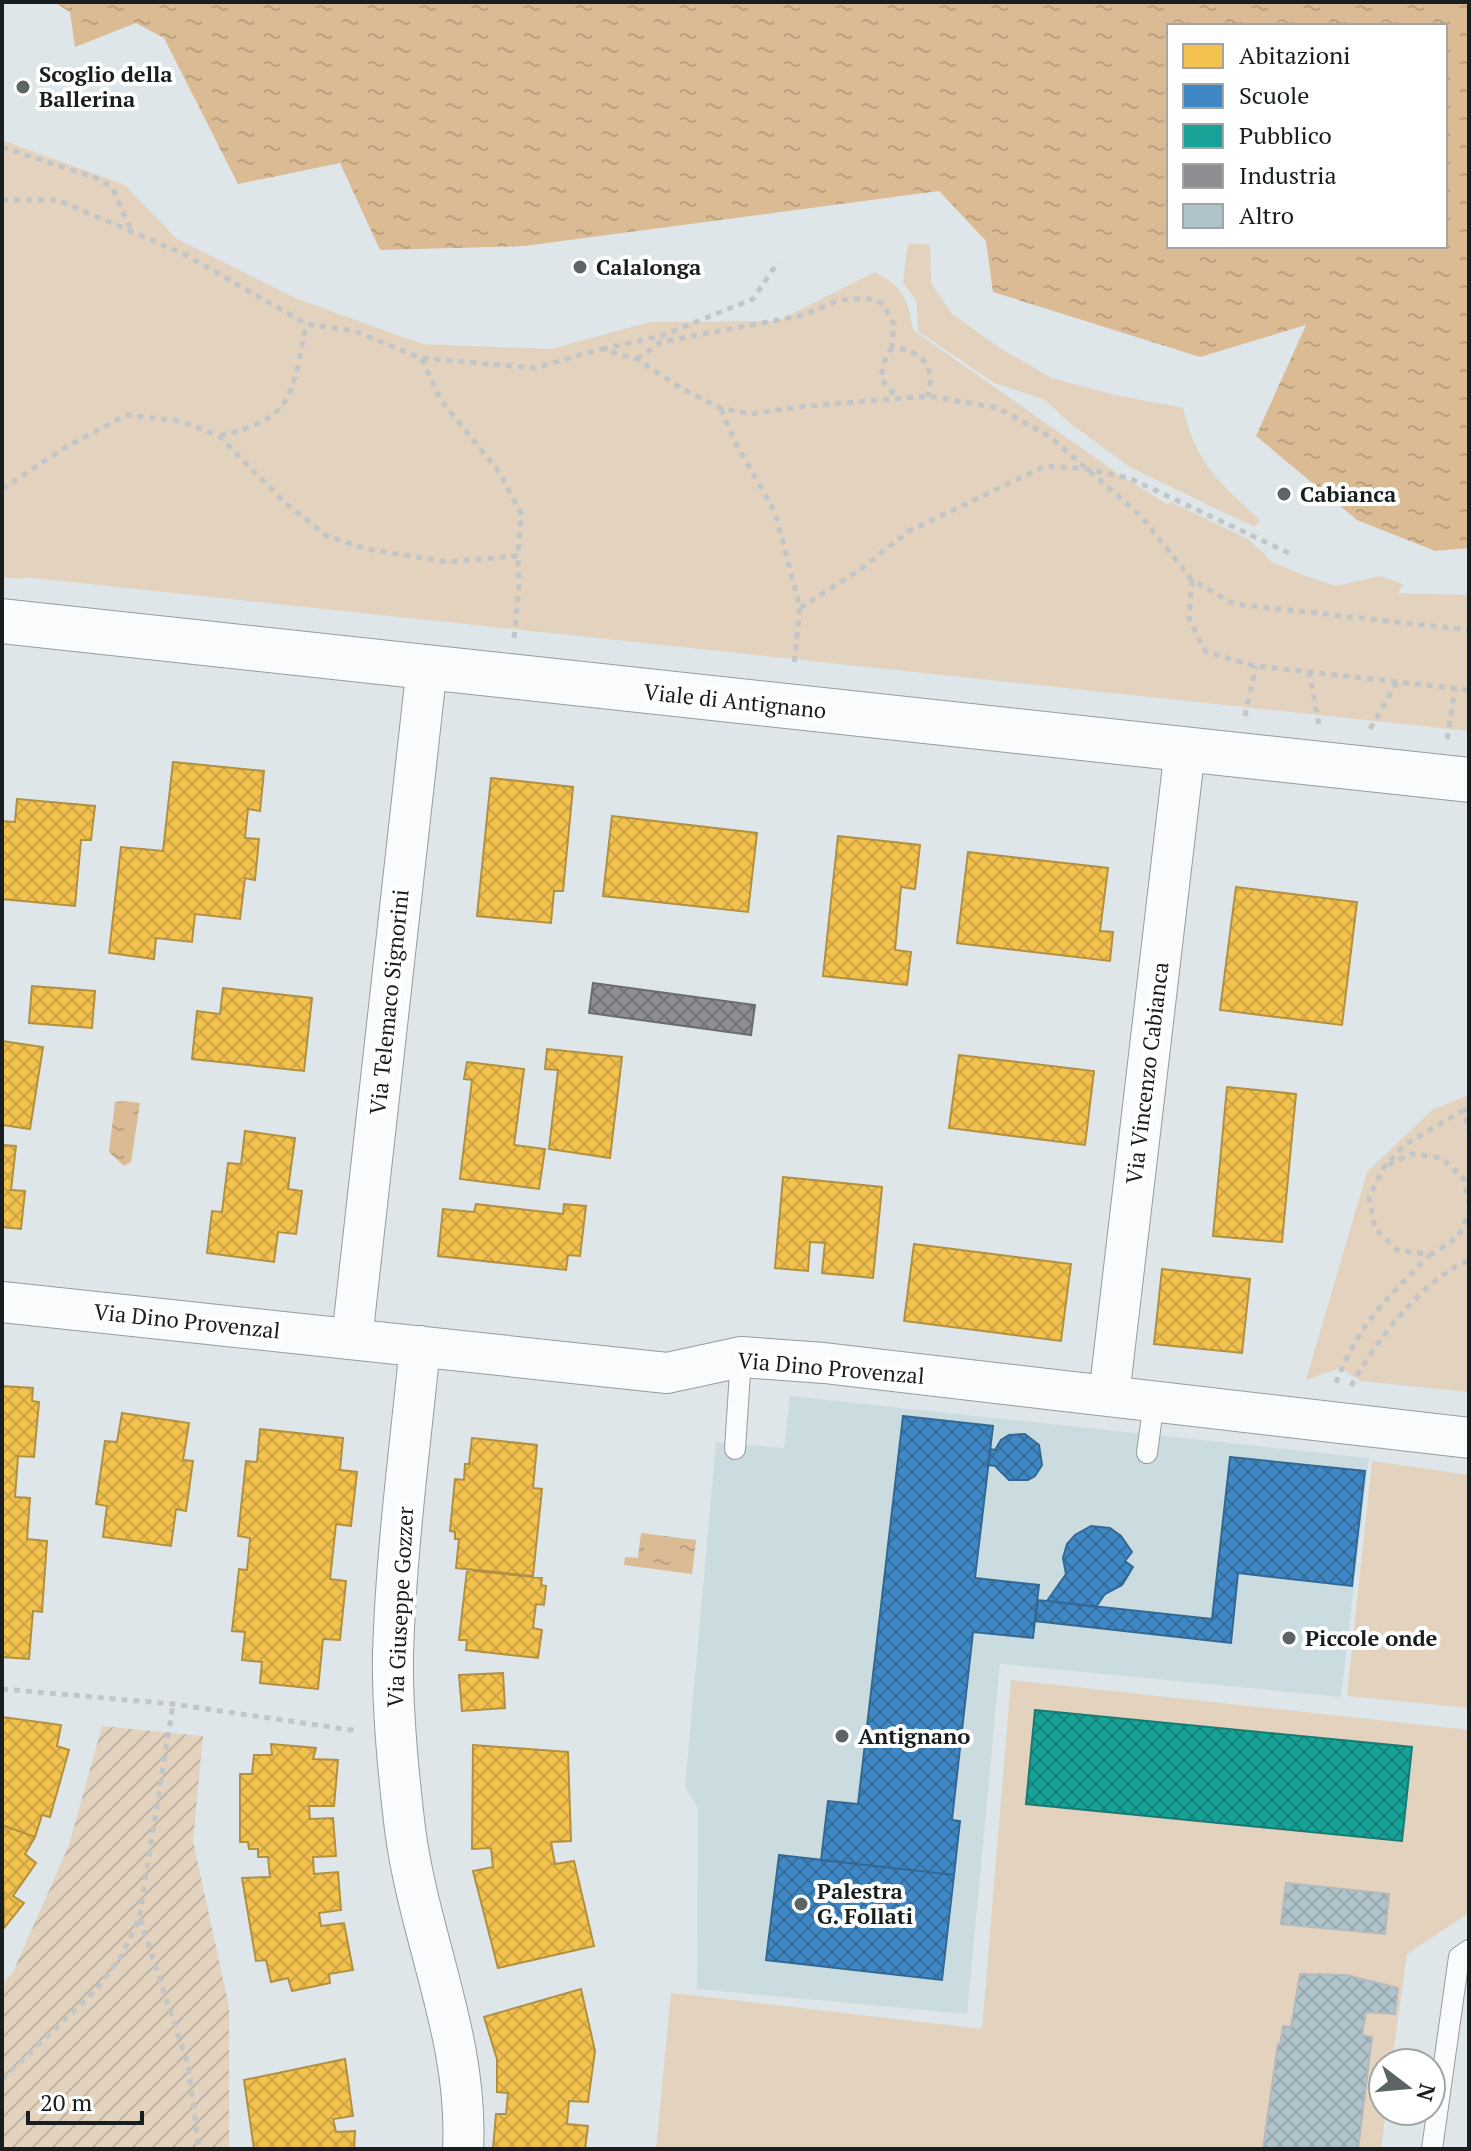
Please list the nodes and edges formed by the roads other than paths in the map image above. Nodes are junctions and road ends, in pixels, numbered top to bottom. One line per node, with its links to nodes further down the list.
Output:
1 (2, 621): 2 (main road, Viale di Antignano)
2 (427, 666): 3 (main road, Viale di Antignano); 6 (street, Via Telemaco Signorini)
3 (1185, 749): 4 (main road, Viale di Antignano); 9 (street, Via Vincenzo Cabianca)
4 (1469, 780)
5 (2, 1302): 6 (street, Via Dino Provenzal)
6 (352, 1339): 7 (street, Via Dino Provenzal)
7 (420, 1346): 8 (street, Via Dino Provenzal); 15 (street, Via Giuseppe Gozzer)
8 (741, 1357): 9 (street, Via Dino Provenzal); 12 (lane)
9 (1109, 1396): 10 (street, Via Dino Provenzal)
10 (1154, 1401): 11 (street, Via Dino Provenzal); 13 (lane)
11 (1469, 1438)
12 (735, 1449)
13 (1147, 1453)
14 (1469, 1950): 16 (lane)
15 (463, 2149)
16 (1432, 2149)

